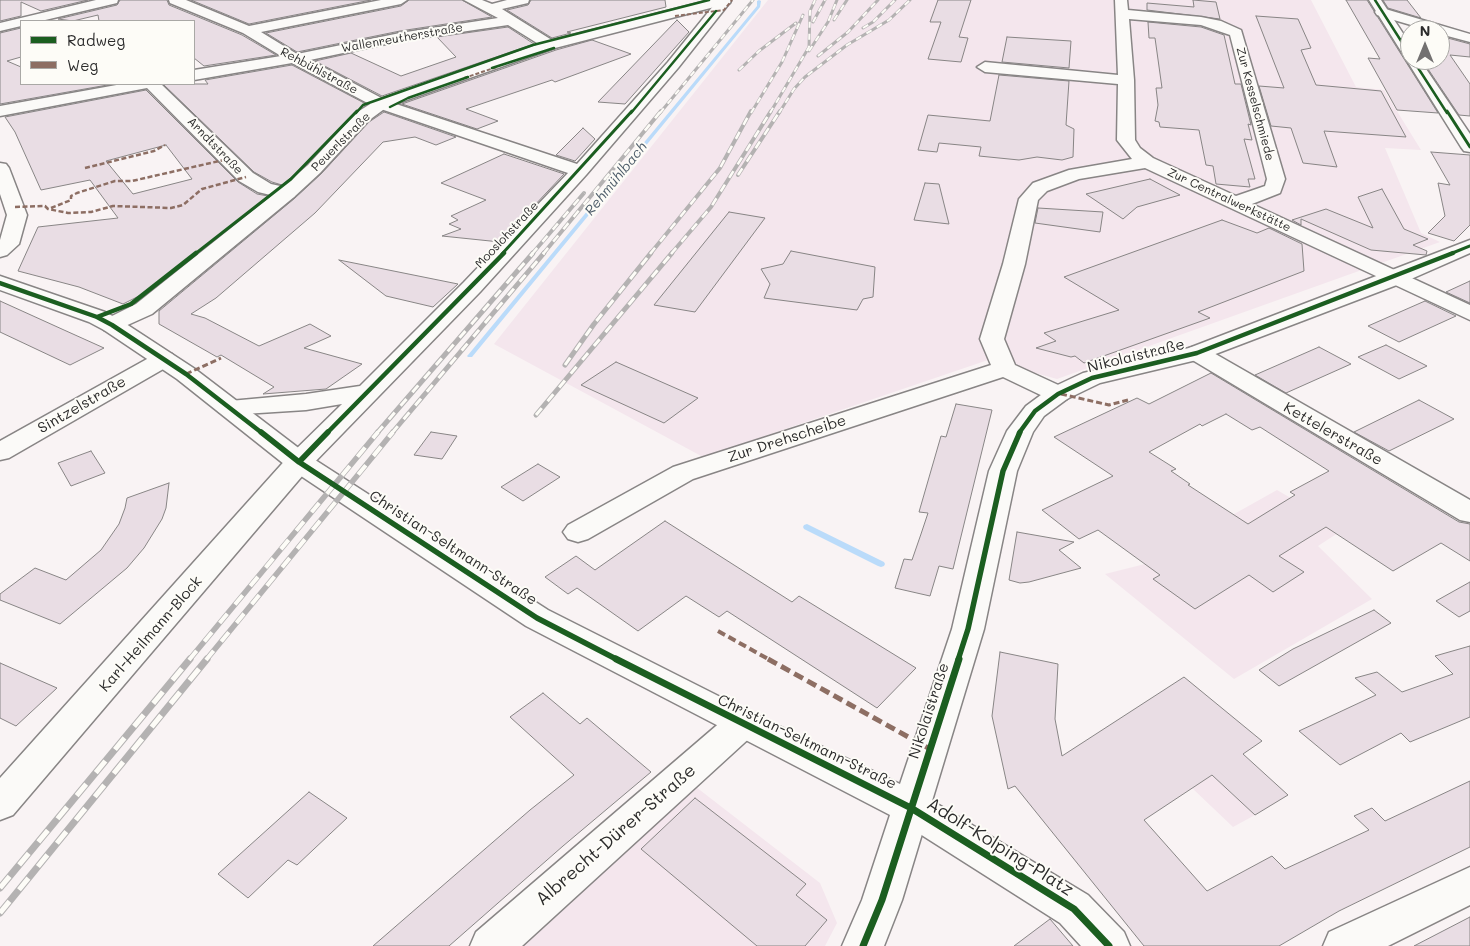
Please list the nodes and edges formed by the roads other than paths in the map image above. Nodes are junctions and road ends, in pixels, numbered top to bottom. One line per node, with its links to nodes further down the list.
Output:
1 (112, 0): 10 (street)
2 (175, 0): 14 (street, Rehbühlstraße)
3 (401, 0): 14 (street)
4 (470, 0): 9 (street)
5 (523, 0): 9 (street)
6 (725, 0): 17 (street, Peuerlstraße); 30 (street, Mooslohstraße)
7 (1378, 6): 15 (street); 16 (street)
8 (1122, 7): 22 (street, Zur Centralwerkstätte); 32 (street, Zur Kesselschmiede)
9 (491, 8): 11 (street)
10 (31, 20)
11 (512, 20): 17 (street); 18 (street, Wallenreutherstraße)
12 (20, 23): 13 (street)
13 (0, 27)
14 (248, 30): 18 (street, Rehbühlstraße)
15 (1470, 38)
16 (1400, 40)
17 (550, 45): 25 (street, Peuerlstraße)
18 (292, 58): 21 (street, Wallenreutherstraße); 25 (street, Rehbühlstraße)
19 (985, 67): 22 (street)
20 (1420, 70): 27 (street)
21 (195, 75)
22 (1126, 80): 28 (street, Zur Centralwerkstätte)
23 (141, 85): 26 (street)
24 (153, 85): 31 (street, Arndtstraße)
25 (381, 104): 30 (street, Rehbühlstraße); 31 (street, Peuerlstraße)
26 (0, 111)
27 (1470, 147)
28 (1147, 162): 32 (street, Zur Centralwerkstätte); 41 (street)
29 (0, 168): 34 (street)
30 (580, 171): 42 (street, Mooslohstraße)
31 (287, 193): 38 (street, Peuerlstraße)
32 (1236, 203): 35 (street, Zur Centralwerkstätte)
33 (1470, 246): 35 (street, Nikolaistraße)
34 (0, 251)
35 (1394, 278): 37 (street, Zur Centralwerkstätte); 39 (street, Nikolaistraße)
36 (0, 283): 38 (street, Christian-Seltmann-Straße)
37 (1470, 313)
38 (112, 325): 40 (street, Christian-Seltmann-Straße)
39 (1197, 353): 43 (street, Nikolaistraße); 47 (street, Kettelerstraße)
40 (164, 359): 44 (street, Christian-Seltmann-Straße); 45 (street, Sintzelstraße)
41 (1005, 369): 43 (street); 48 (street, Zur Drehscheibe)
42 (368, 392): 44 (street); 46 (street, Mooslohstraße)
43 (1058, 394): 51 (street, Nikolaistraße)
44 (228, 407): 46 (street, Christian-Seltmann-Straße)
45 (0, 452)
46 (299, 462): 49 (street, Christian-Seltmann-Straße); 50 (street, Karl-Heilmann-Block)
47 (1470, 513)
48 (578, 532)
49 (742, 724): 51 (street, Christian-Seltmann-Straße); 53 (street, Albrecht-Dürer-Straße)
50 (0, 804)
51 (911, 808): 54 (street, Nikolaistraße); 55 (street, Adolf-Kolping-Platz)
52 (1470, 885): 56 (street)
53 (491, 946)
54 (863, 946)
55 (1109, 946)
56 (1344, 946)

